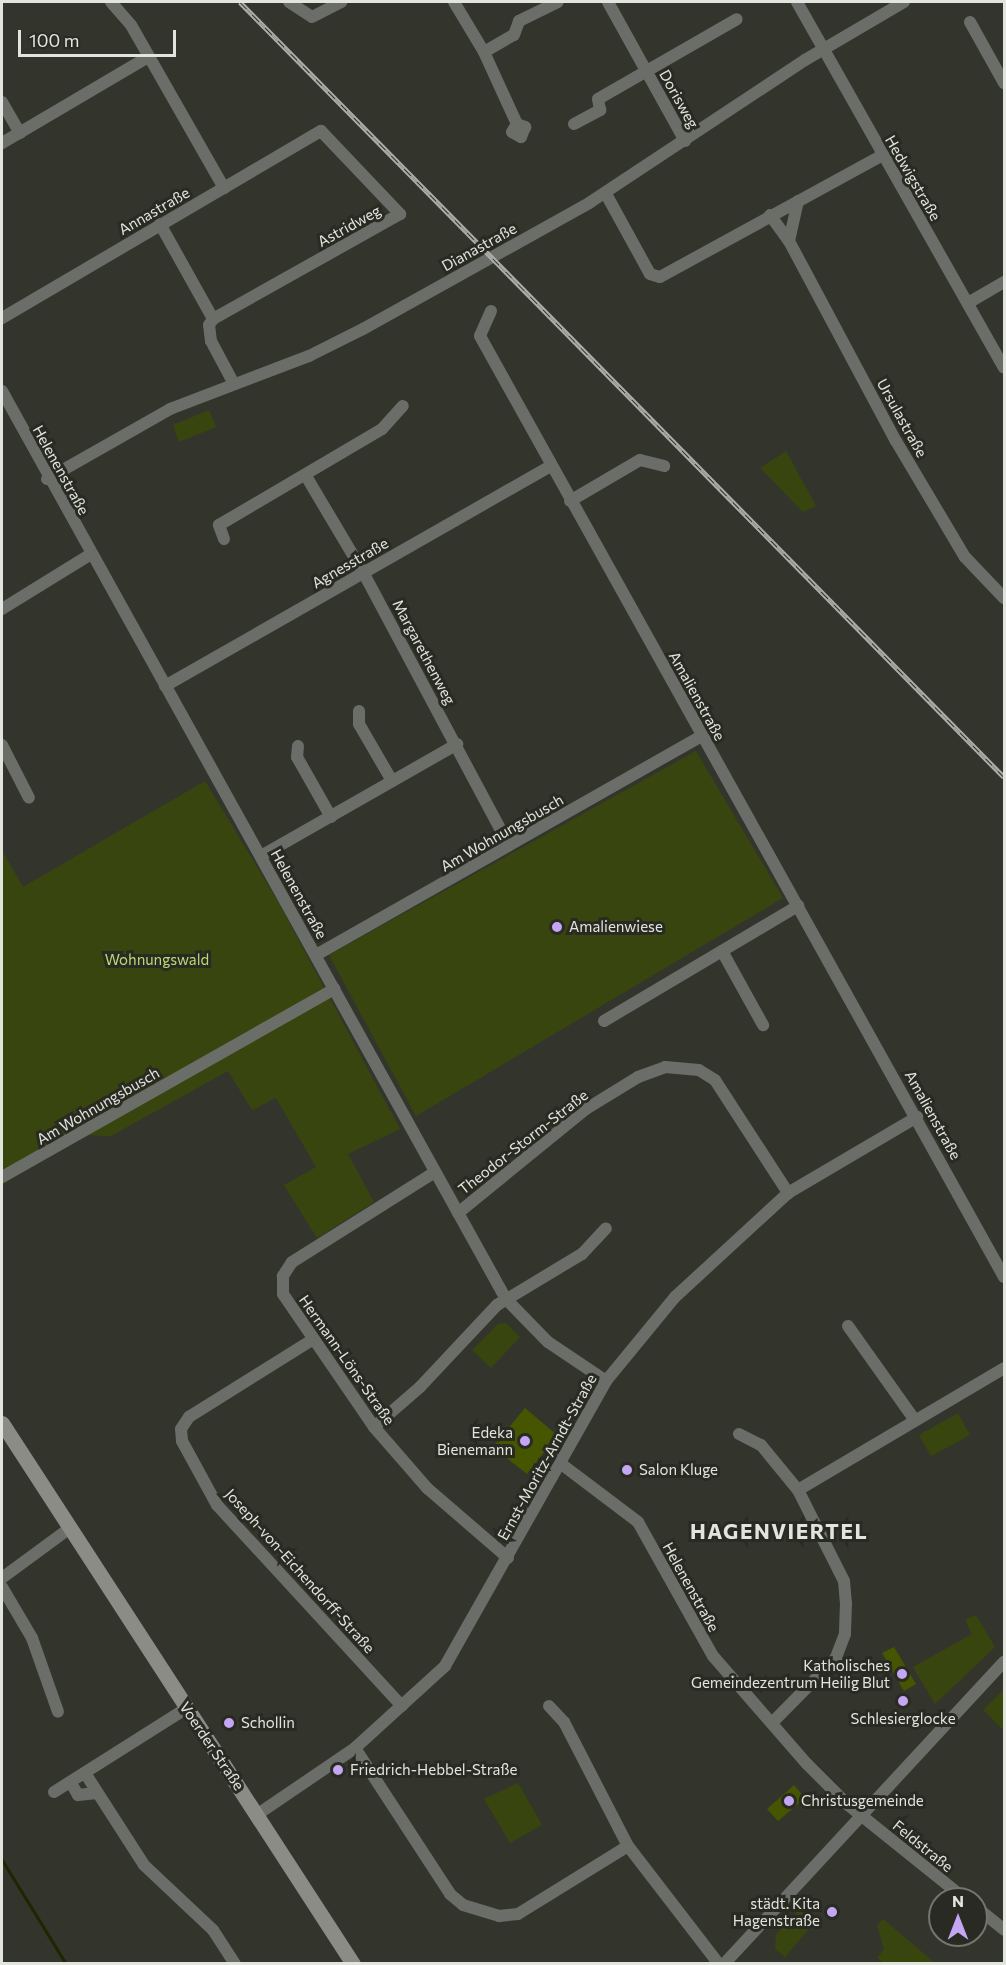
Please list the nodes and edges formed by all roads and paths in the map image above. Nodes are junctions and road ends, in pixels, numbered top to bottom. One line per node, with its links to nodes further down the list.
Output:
1 (111, 2): 13 (street)
2 (289, 2): 3 (street)
3 (341, 2)
4 (454, 2): 12 (street)
5 (558, 2): 12 (street)
6 (608, 2): 14 (street, Dorisweg)
7 (797, 2): 11 (street, Hedwigstraße)
8 (904, 2): 11 (street, Dianastraße)
9 (737, 19): 14 (street, Dorisweg)
10 (970, 22): 15 (street)
11 (823, 48): 21 (street, Dianastraße); 23 (street, Hedwigstraße)
12 (484, 52): 17 (street)
13 (148, 57): 20 (street); 24 (street)
14 (646, 71): 18 (street, Dorisweg); 21 (street, Dorisweg)
15 (1005, 83)
16 (2, 102): 20 (street)
17 (517, 124)
18 (574, 124)
19 (321, 131): 24 (street, Annastraße); 34 (street, Astridweg)
20 (20, 133): 22 (street)
21 (686, 141): 25 (street, Dianastraße)
22 (2, 143)
23 (883, 155): 26 (street); 31 (street, Hedwigstraße)
24 (224, 188): 28 (street, Annastraße)
25 (606, 194): 27 (street); 36 (street, Dianastraße)
26 (798, 201): 27 (street); 29 (street)
27 (770, 215): 29 (street, Ursulastraße)
28 (160, 224): 33 (street, Annastraße); 34 (street)
29 (789, 241): 47 (street, Ursulastraße)
30 (1005, 282): 31 (street)
31 (968, 303): 35 (street, Hedwigstraße)
32 (491, 311): 39 (street, Amalienstraße)
33 (2, 318)
34 (213, 319): 36 (street)
35 (1005, 368)
36 (234, 384): 42 (street, Dianastraße)
37 (2, 391): 42 (street, Helenenstraße)
38 (403, 406): 41 (street)
39 (551, 466): 43 (street, Amalienstraße); 46 (street, Agnesstraße)
40 (664, 466): 43 (street)
41 (306, 476): 44 (street); 46 (street, Margarethenweg)
42 (47, 479): 45 (street, Helenenstraße)
43 (570, 501): 51 (street, Amalienstraße)
44 (224, 539)
45 (91, 554): 48 (street); 49 (street, Helenenstraße)
46 (363, 572): 49 (street, Agnesstraße); 52 (street, Margarethenweg)
47 (1005, 598)
48 (2, 609)
49 (165, 686): 59 (street, Helenenstraße)
50 (359, 711): 55 (street)
51 (702, 736): 58 (street, Am Wohnungsbusch); 60 (street, Amalienstraße)
52 (457, 744): 55 (street); 58 (street, Margarethenweg)
53 (2, 745): 56 (street)
54 (298, 746): 57 (street)
55 (393, 781): 57 (street)
56 (29, 798)
57 (331, 817): 59 (street)
58 (509, 846): 62 (street, Am Wohnungsbusch)
59 (261, 856): 62 (street, Helenenstraße)
60 (798, 906): 61 (street); 66 (street, Amalienstraße)
61 (722, 951): 64 (street); 65 (street)
62 (316, 955): 63 (street, Helenenstraße)
63 (334, 989): 67 (street, Helenenstraße); 68 (street, Am Wohnungsbusch)
64 (604, 1021)
65 (763, 1024)
66 (917, 1118): 69 (street, Ernst-Moritz-Arndt-Straße); 72 (street, Amalienstraße)
67 (435, 1172): 70 (street, Helenenstraße); 75 (street, Hermann-Löns-Straße)
68 (2, 1178)
69 (788, 1193): 70 (street, Theodor-Storm-Straße); 77 (street, Ernst-Moritz-Arndt-Straße)
70 (458, 1213): 73 (street, Helenenstraße)
71 (606, 1228): 73 (street)
72 (1005, 1277)
73 (506, 1299): 77 (street, Helenenstraße); 80 (street)
74 (848, 1326): 78 (street)
75 (312, 1340): 80 (street, Hermann-Löns-Straße); 89 (street, Joseph-von-Eichendorff-Straße)
76 (1005, 1368): 78 (street)
77 (606, 1381): 82 (street, Ernst-Moritz-Arndt-Straße)
78 (914, 1419): 83 (street)
79 (2, 1423): 84 (main road, Voerder Straße)
80 (374, 1427): 85 (street, Hermann-Löns-Straße)
81 (739, 1434): 83 (street)
82 (560, 1463): 85 (street, Ernst-Moritz-Arndt-Straße); 93 (street, Helenenstraße)
83 (798, 1490): 93 (street)
84 (70, 1528): 86 (street); 91 (main road, Voerder Straße)
85 (508, 1558): 89 (street, Ernst-Moritz-Arndt-Straße)
86 (2, 1578)
87 (2, 1587): 92 (street)
88 (1005, 1662): 100 (street)
89 (402, 1706): 94 (street, Ernst-Moritz-Arndt-Straße)
90 (549, 1706): 101 (street)
91 (186, 1708): 95 (street); 99 (main road, Voerder Straße)
92 (58, 1712)
93 (772, 1724): 100 (street, Helenenstraße)
94 (355, 1748): 99 (street, Ernst-Moritz-Arndt-Straße); 101 (street)
95 (85, 1773): 96 (street); 98 (street)
96 (70, 1783): 97 (street); 98 (street)
97 (54, 1792)
98 (97, 1793): 105 (street)
99 (258, 1814): 106 (main road, Voerder Straße)
100 (861, 1816): 102 (street, Feldstraße); 108 (street)
101 (628, 1846): 107 (street)
102 (950, 1887)
103 (988, 1915): 104 (street)
104 (1003, 1926)
105 (235, 1964)
106 (353, 1964)
107 (719, 1964)
108 (724, 1964)

